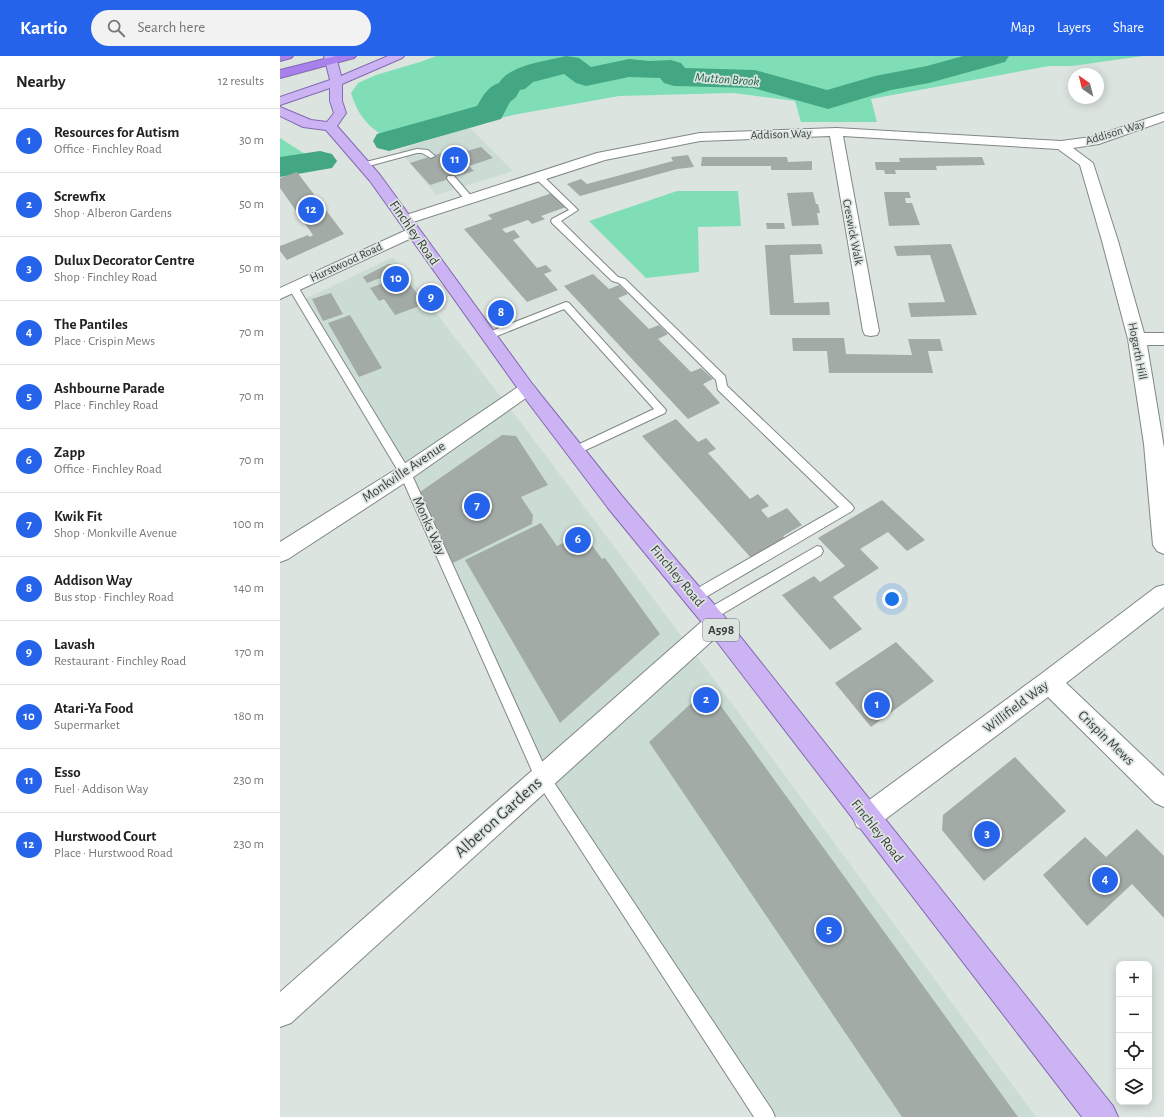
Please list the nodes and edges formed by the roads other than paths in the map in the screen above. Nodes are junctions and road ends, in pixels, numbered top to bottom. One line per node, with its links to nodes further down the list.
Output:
1 (287, 56): 5 (highway)
2 (307, 56): 7 (highway)
3 (350, 56): 6 (highway)
4 (398, 56): 8 (main road)
5 (280, 58)
6 (331, 58): 7 (highway); 8 (main road)
7 (284, 73)
8 (336, 82): 9 (main road); 12 (main road)
9 (280, 101)
10 (280, 111): 12 (main road)
11 (1164, 117): 14 (street, Addison Way)
12 (330, 126): 18 (main road, Finchley Road / A598)
13 (836, 132): 15 (street, Addison Way); 19 (street, Addison Way); 24 (street, Creswick Walk)
14 (1094, 141): 15 (street, Addison Way); 17 (street)
15 (1061, 145): 17 (street)
16 (431, 156): 18 (lane)
17 (1086, 163): 26 (street, Hogarth Hill)
18 (365, 165): 22 (main road, Finchley Road / A598)
19 (538, 176): 21 (street, Addison Way); 35 (lane)
20 (451, 178): 21 (lane)
21 (469, 199): 22 (street, Addison Way)
22 (409, 226): 23 (street, Hurstwood Road); 25 (main road, Finchley Road / A598)
23 (286, 291): 30 (lane, Monks Way)
24 (871, 331)
25 (488, 336): 28 (main road, Finchley Road / A598); 29 (lane)
26 (1137, 339): 27 (street); 31 (street, Hogarth Hill)
27 (1164, 340)
28 (527, 389): 29 (main road, Finchley Road / A598); 30 (street, Monkville Avenue)
29 (575, 451): 35 (main road, Finchley Road / A598)
30 (404, 473): 33 (street, Monkville Avenue); 38 (lane, Monks Way)
31 (1164, 545)
32 (817, 551): 36 (lane)
33 (280, 553)
34 (1164, 594): 37 (street, Willifield Way)
35 (694, 597): 36 (main road, Finchley Road / A598)
36 (713, 619): 38 (street, Alberon Gardens); 40 (main road, Finchley Road / A598)
37 (1049, 682): 39 (street, Crispin Mews); 40 (street, Willifield Way)
38 (542, 777): 41 (street, Alberon Gardens); 43 (lane, Monks Way)
39 (1164, 794)
40 (866, 818): 42 (main road, Finchley Road / A598)
41 (280, 1012)
42 (1095, 1114)
43 (765, 1117)

